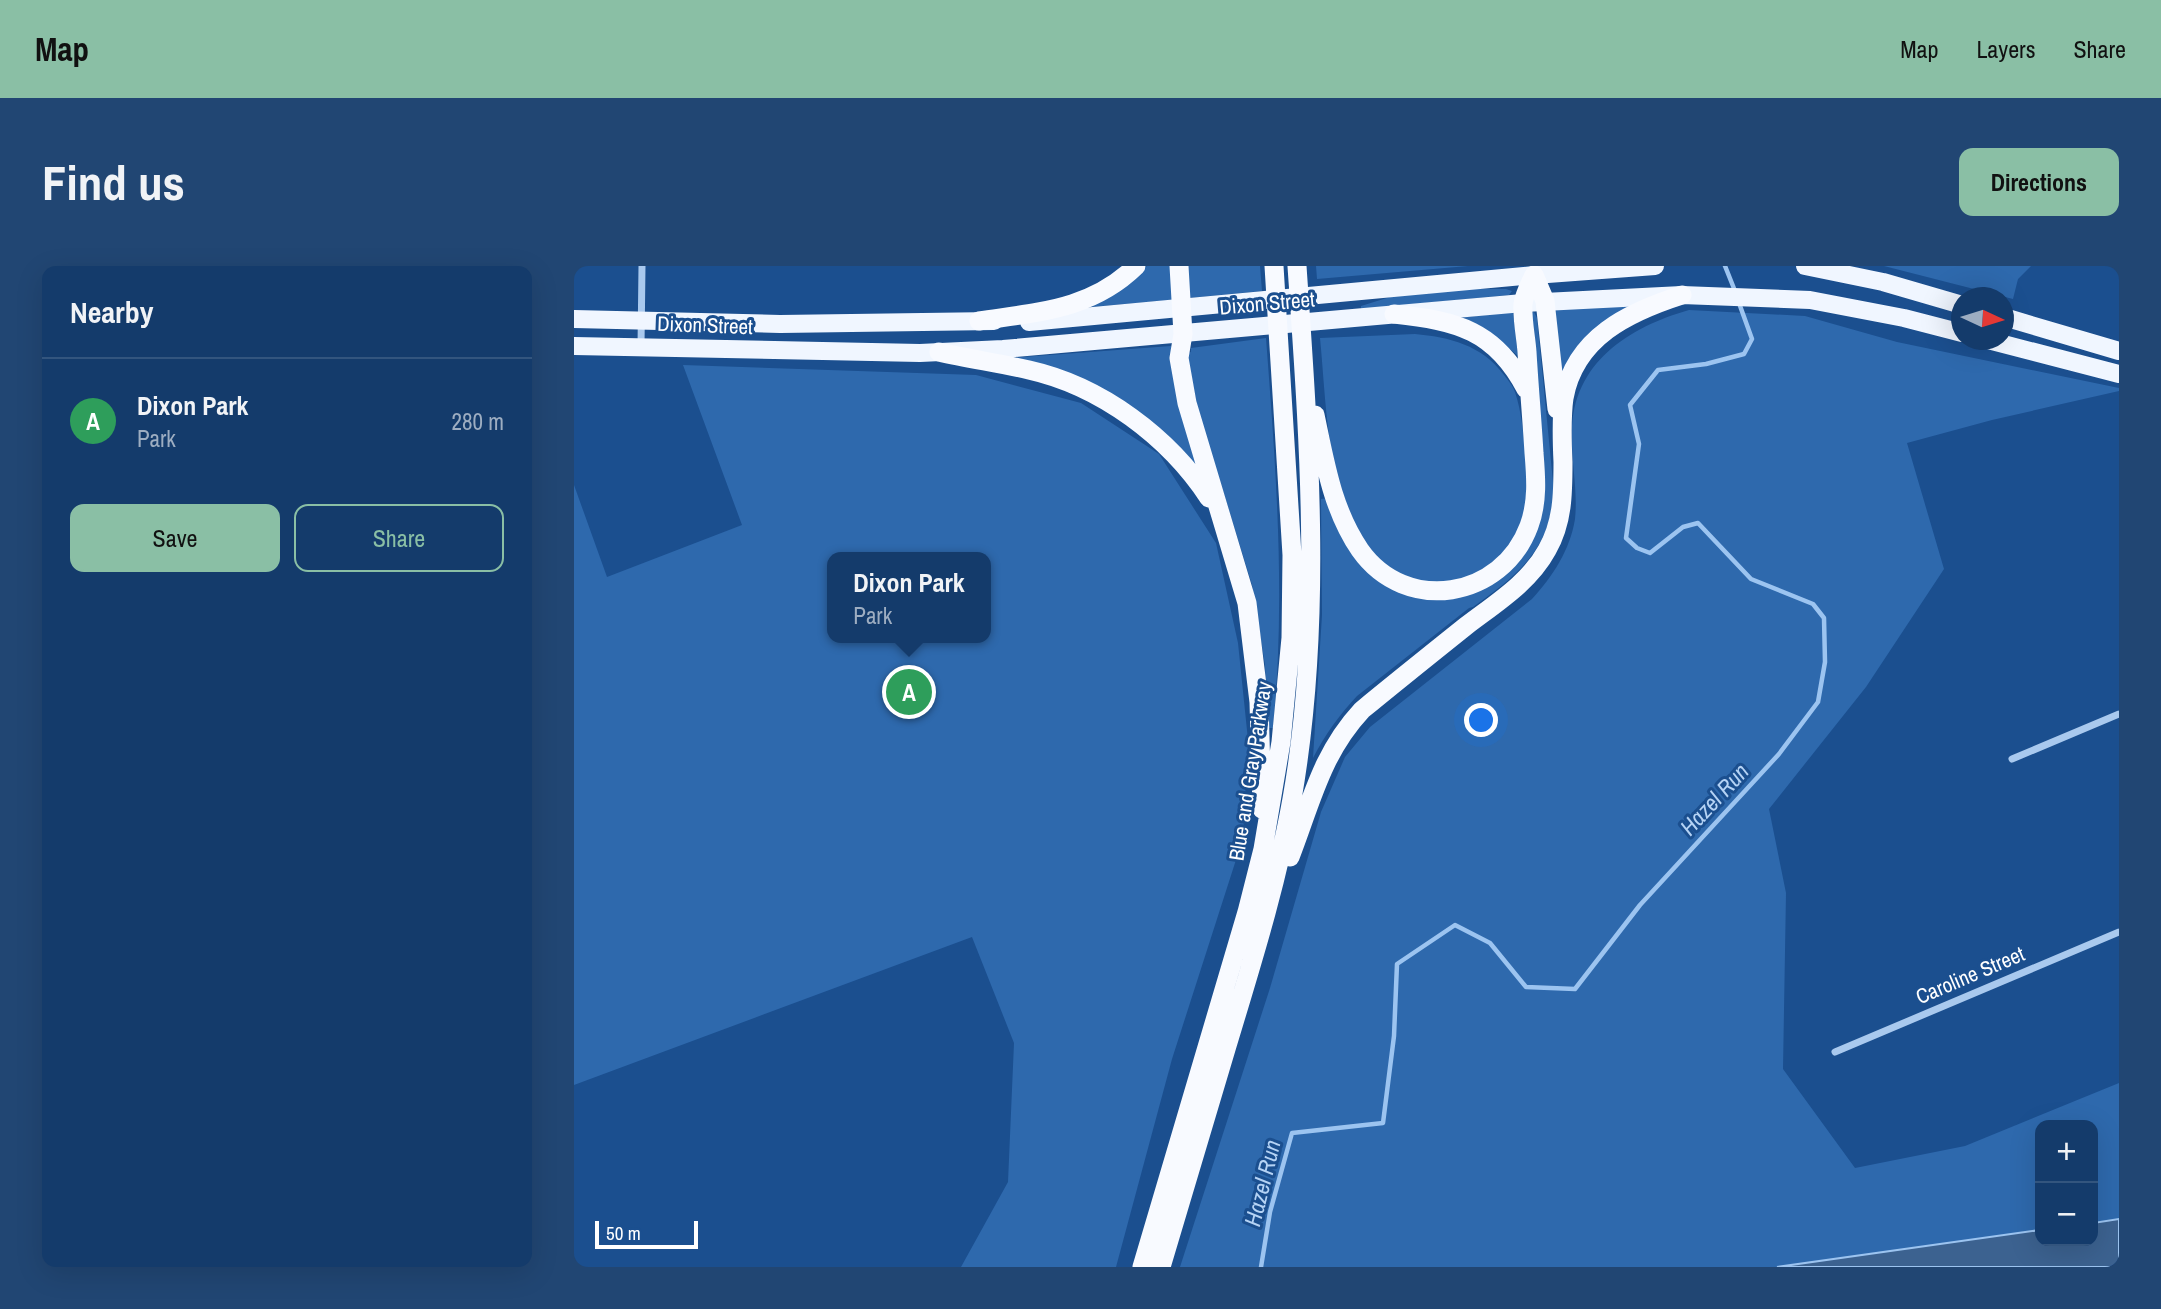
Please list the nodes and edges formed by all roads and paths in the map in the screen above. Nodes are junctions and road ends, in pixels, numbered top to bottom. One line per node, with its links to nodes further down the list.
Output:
1 (642, 266): 16 (street)
2 (1136, 266): 18 (highway)
3 (1179, 266): 13 (highway)
4 (1274, 266): 33 (highway, Blue and Gray Parkway)
5 (1297, 266): 26 (highway, Blue and Gray Parkway)
6 (1655, 266): 8 (main road, Dixon Street)
7 (1805, 266): 11 (main road)
8 (1534, 275): 10 (highway); 12 (highway); 13 (main road, Dixon Street)
9 (1682, 295): 10 (main road, Dixon Street); 19 (main road, Dixon Street); 29 (highway)
10 (1545, 301): 12 (main road, Dixon Street); 29 (highway)
11 (1951, 302)
12 (1523, 303): 14 (main road, Dixon Street); 28 (highway)
13 (1182, 308): 18 (main road, Dixon Street); 20 (highway)
14 (1394, 314): 20 (main road, Dixon Street); 28 (highway)
15 (574, 319): 16 (main road, Dixon Street)
16 (641, 320): 18 (main road, Dixon Street); 21 (street)
17 (2014, 320): 24 (main road)
18 (979, 321)
19 (1951, 329)
20 (1184, 334): 25 (main road, Dixon Street); 30 (highway)
21 (640, 345): 22 (main road, Dixon Street); 25 (main road, Dixon Street)
22 (574, 346)
23 (2014, 347): 27 (main road)
24 (2119, 351)
25 (939, 352): 30 (highway)
26 (1303, 359): 28 (highway); 35 (highway, Blue and Gray Parkway)
27 (2119, 374)
28 (1530, 396)
29 (1562, 444): 35 (highway)
30 (1221, 515): 33 (highway)
31 (2119, 714): 32 (street)
32 (2012, 759)
33 (1263, 849): 37 (highway, Blue and Gray Parkway)
34 (2119, 932): 36 (street, Caroline Street)
35 (1254, 957): 38 (highway, Blue and Gray Parkway)
36 (1835, 1052)
37 (1142, 1267)
38 (1161, 1267)

